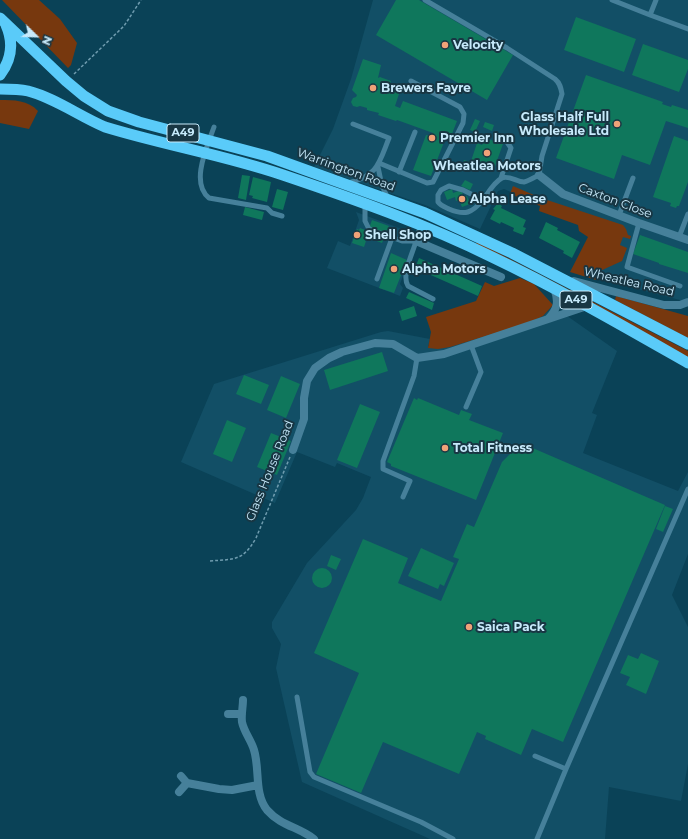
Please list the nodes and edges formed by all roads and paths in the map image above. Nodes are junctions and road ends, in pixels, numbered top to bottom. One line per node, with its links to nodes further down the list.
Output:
1 (141, 0): 9 (path)
2 (425, 0): 20 (lane)
3 (612, 0): 5 (lane)
4 (656, 0): 5 (lane)
5 (650, 15): 7 (lane)
6 (2, 19): 8 (highway, A49); 9 (highway, Warrington Road / A49)
7 (688, 29)
8 (0, 75)
9 (66, 81): 16 (highway, Warrington Road / A49)
10 (411, 81): 19 (lane)
11 (0, 88): 17 (highway, A49)
12 (353, 124): 18 (lane)
13 (214, 127): 16 (lane)
14 (415, 132): 19 (lane)
15 (500, 139): 21 (lane)
16 (210, 140): 17 (lane); 23 (highway, Warrington Road / A49)
17 (206, 152): 26 (highway, A49); 29 (lane)
18 (379, 165): 19 (lane); 23 (lane); 24 (lane)
19 (399, 172)
20 (539, 175): 21 (lane); 28 (street, Caxton Close)
21 (502, 178): 25 (lane)
22 (633, 178): 28 (lane)
23 (345, 184): 24 (highway, Warrington Road / A49)
24 (388, 199): 39 (highway, Warrington Road / A49)
25 (483, 200): 25 (lane)
26 (365, 204): 31 (highway, A49); 33 (lane)
27 (688, 214): 32 (lane)
28 (620, 215): 30 (street, Caxton Close)
29 (282, 216)
30 (639, 224): 32 (street, Caxton Close); 41 (lane)
31 (423, 226): 35 (street); 42 (highway, A49)
32 (679, 237): 34 (street, Caxton Close)
33 (392, 238): 35 (lane); 38 (lane)
34 (688, 240)
35 (416, 241): 36 (street); 43 (lane)
36 (492, 273): 37 (street); 40 (street)
37 (501, 277)
38 (377, 279)
39 (563, 279): 44 (street, Wheatlea Road); 47 (highway, Warrington Road / A49)
40 (488, 282)
41 (680, 286)
42 (554, 288): 45 (highway, A49); 46 (street)
43 (433, 299)
44 (687, 304)
45 (587, 306): 46 (street); 50 (highway, A49)
46 (548, 320): 48 (street)
47 (688, 344)
48 (471, 345): 49 (street); 51 (lane)
49 (417, 358): 52 (street, Glass House Road); 54 (lane)
50 (688, 363)
51 (466, 407)
52 (293, 450): 55 (path, Glass House Road)
53 (688, 489): 61 (lane)
54 (403, 498)
55 (210, 561)
56 (297, 697): 67 (lane)
57 (243, 700): 59 (street)
58 (228, 714): 59 (street)
59 (242, 714): 64 (street)
60 (535, 756): 61 (lane)
61 (566, 769): 68 (lane)
62 (181, 776): 63 (street)
63 (187, 783): 64 (street); 65 (street)
64 (258, 785): 66 (street)
65 (179, 792)
66 (314, 839)
67 (453, 839)
68 (536, 839)

